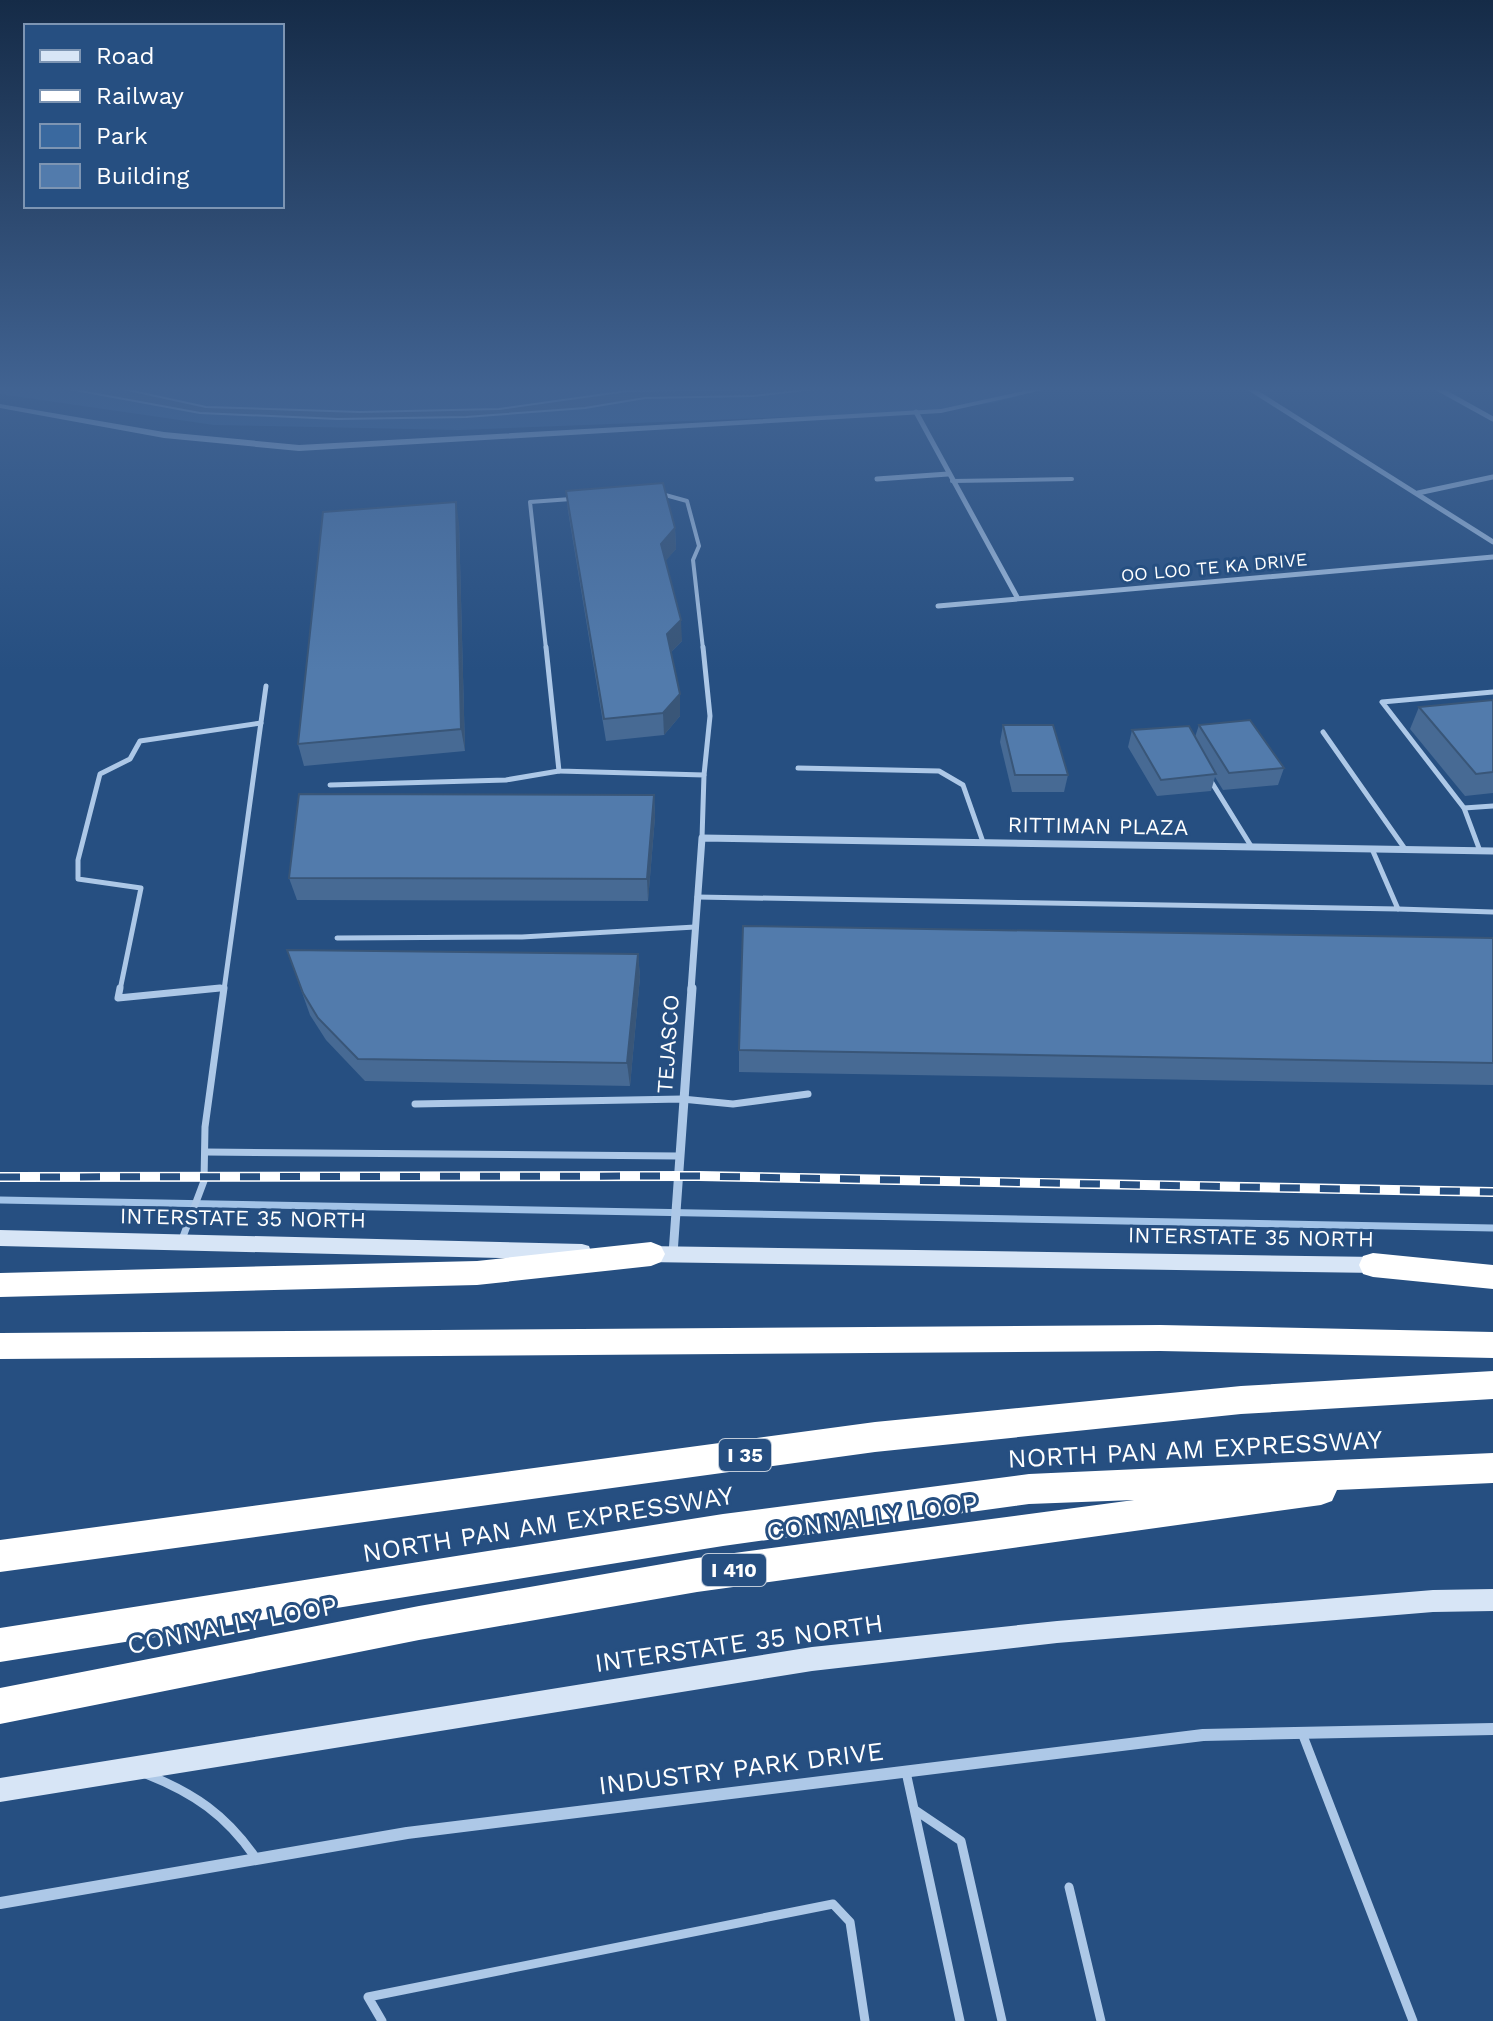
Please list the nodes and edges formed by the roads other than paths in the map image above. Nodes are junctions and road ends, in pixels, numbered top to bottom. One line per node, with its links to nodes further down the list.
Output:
1 (953, 482): 9 (street)
2 (1401, 482): 4 (street)
3 (1468, 482): 4 (street)
4 (1418, 493): 7 (street)
5 (653, 494): 18 (lane)
6 (576, 499): 17 (lane)
7 (1493, 542)
8 (1493, 557): 9 (street, OO LOO TE KA DRIVE)
9 (1017, 597): 10 (street, OO LOO TE KA DRIVE)
10 (938, 606)
11 (266, 686): 13 (lane)
12 (1493, 692): 21 (lane)
13 (261, 723): 34 (lane); 34 (lane)
14 (1323, 732): 26 (lane)
15 (798, 768): 23 (lane)
16 (1205, 770): 24 (lane)
17 (559, 771): 18 (lane); 19 (lane)
18 (704, 775): 22 (lane)
19 (330, 785)
20 (1493, 806): 21 (lane)
21 (1464, 808): 27 (lane)
22 (702, 838): 23 (street, RITTIMAN PLAZA); 29 (street, TEJASCO)
23 (983, 842): 24 (street, RITTIMAN PLAZA)
24 (1251, 846): 25 (street, RITTIMAN PLAZA)
25 (1372, 849): 26 (street, RITTIMAN PLAZA); 30 (lane)
26 (1405, 849): 27 (street, RITTIMAN PLAZA)
27 (1480, 851): 28 (street, RITTIMAN PLAZA)
28 (1493, 851)
29 (697, 897): 30 (lane); 32 (street, TEJASCO)
30 (1398, 909): 31 (lane)
31 (1493, 912)
32 (695, 927): 33 (lane); 36 (street, TEJASCO)
33 (337, 938)
34 (224, 988): 38 (lane)
35 (808, 1094): 36 (lane)
36 (682, 1099): 37 (lane); 39 (street, TEJASCO)
37 (415, 1104)
38 (206, 1152): 39 (lane); 41 (lane)
39 (678, 1156): 42 (street, TEJASCO)
40 (0, 1238): 41 (main road, INTERSTATE 35 NORTH)
41 (181, 1242): 42 (main road, INTERSTATE 35 NORTH)
42 (662, 1254): 43 (main road, INTERSTATE 35 NORTH); 46 (highway)
43 (1373, 1265): 44 (main road, INTERSTATE 35 NORTH); 45 (highway)
44 (1493, 1267)
45 (1493, 1277)
46 (0, 1285)
47 (1493, 1345): 48 (highway)
48 (0, 1346)
49 (1493, 1385): 51 (highway, NORTH PAN AM EXPRESSWAY / I 35)
50 (1484, 1469): 53 (highway, NORTH PAN AM EXPRESSWAY); 54 (highway, CONNALLY LOOP / I 410)
51 (0, 1556)
52 (1493, 1600): 57 (main road, INTERSTATE 35 NORTH)
53 (0, 1645)
54 (0, 1706)
55 (1493, 1729): 56 (street, INDUSTRY PARK DRIVE)
56 (1302, 1733): 58 (street, INDUSTRY PARK DRIVE); 69 (lane)
57 (132, 1769): 59 (main road, INTERSTATE 35 NORTH); 61 (lane)
58 (906, 1772): 60 (lane); 61 (street, INDUSTRY PARK DRIVE)
59 (0, 1790)
60 (915, 1810): 66 (lane); 67 (lane)
61 (256, 1859): 63 (street, INDUSTRY PARK DRIVE)
62 (1069, 1887): 68 (lane)
63 (0, 1903)
64 (382, 2021): 65 (lane)
65 (865, 2021)
66 (960, 2021)
67 (1002, 2021)
68 (1101, 2021)
69 (1413, 2021)

